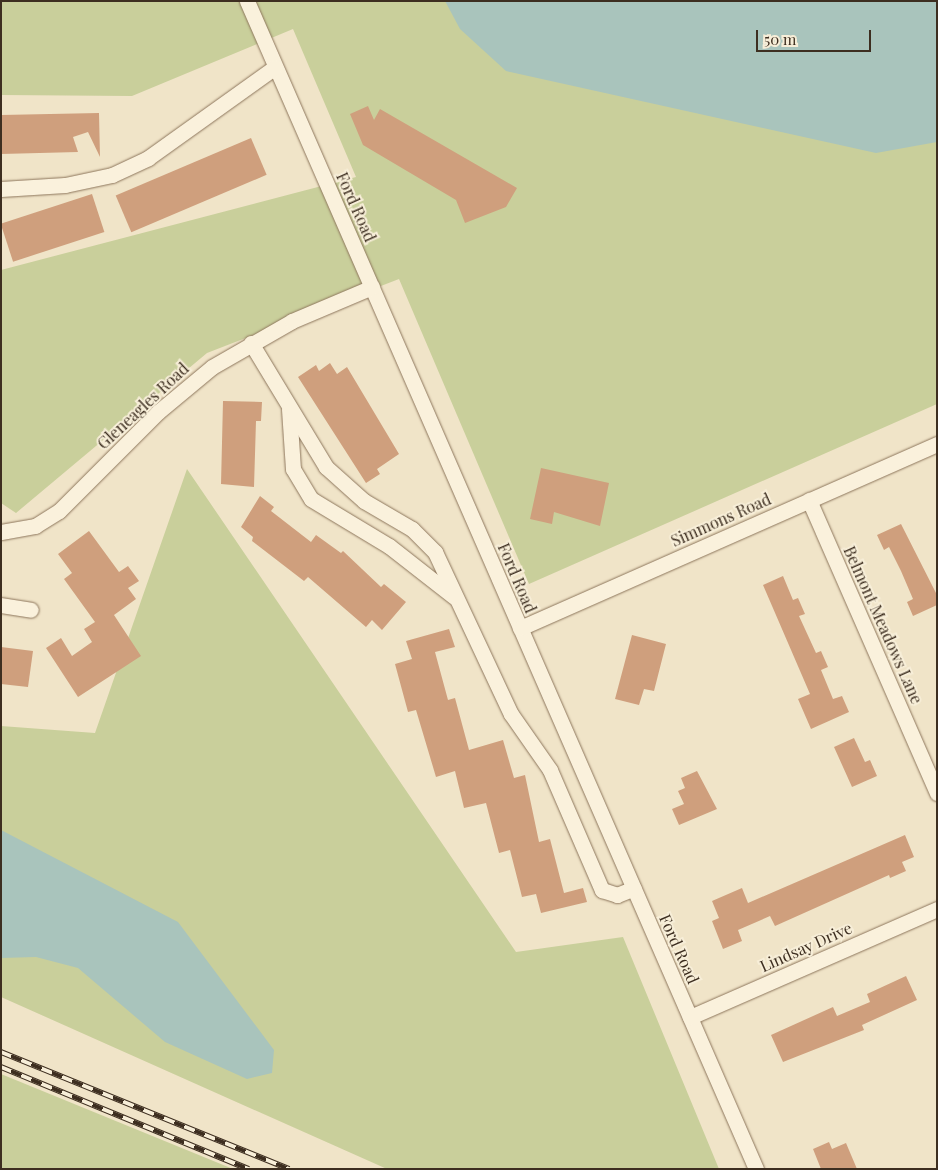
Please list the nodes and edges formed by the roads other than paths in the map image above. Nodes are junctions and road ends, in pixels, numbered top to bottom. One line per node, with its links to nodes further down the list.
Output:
1 (247, 1): 2 (street, Ford Road)
2 (275, 67): 3 (street); 4 (street, Ford Road)
3 (1, 189)
4 (372, 287): 5 (street, Gleneagles Road); 13 (street, Ford Road)
5 (251, 343): 6 (street); 9 (street, Gleneagles Road)
6 (289, 408): 10 (street); 10 (street)
7 (937, 444): 8 (street, Simmons Road)
8 (809, 500): 13 (street, Simmons Road); 14 (street, Belmont Meadows Lane)
9 (1, 532)
10 (457, 600): 15 (street)
11 (1, 605): 12 (street)
12 (30, 610)
13 (520, 628): 15 (street, Ford Road)
14 (937, 793)
15 (634, 888): 17 (street, Ford Road)
16 (937, 909): 17 (street, Lindsay Drive)
17 (690, 1017): 18 (street, Ford Road)
18 (756, 1169)

